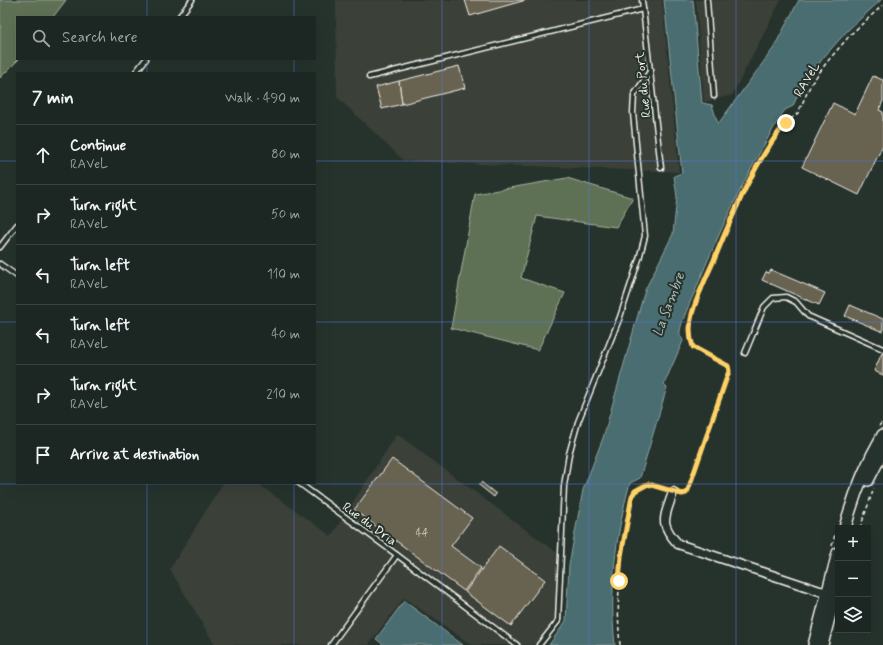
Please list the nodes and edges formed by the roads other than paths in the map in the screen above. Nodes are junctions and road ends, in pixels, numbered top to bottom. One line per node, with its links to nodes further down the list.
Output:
1 (192, 0): 5 (lane)
2 (642, 0): 4 (lane, Rue du Port)
3 (707, 0): 10 (lane)
4 (643, 9): 7 (lane, Rue du Port); 9 (lane)
5 (180, 16)
6 (145, 60): 8 (lane)
7 (651, 70): 11 (lane, Rue du Port); 29 (lane)
8 (136, 72)
9 (369, 77)
10 (714, 96)
11 (661, 168)
12 (16, 226): 13 (lane)
13 (0, 247)
14 (0, 264): 15 (lane)
15 (16, 275)
16 (883, 349): 17 (lane)
17 (745, 353)
18 (883, 435): 22 (main road)
19 (883, 451): 23 (main road)
20 (300, 484): 24 (lane, Rue du Dria)
21 (673, 492): 26 (street)
22 (846, 525)
23 (853, 525)
24 (397, 555): 27 (lane, Rue du Dria); 28 (lane)
25 (837, 561): 26 (main road)
26 (833, 590): 30 (main road); 31 (main road)
27 (331, 645)
28 (517, 645)
29 (539, 645)
30 (814, 645)
31 (822, 645)

